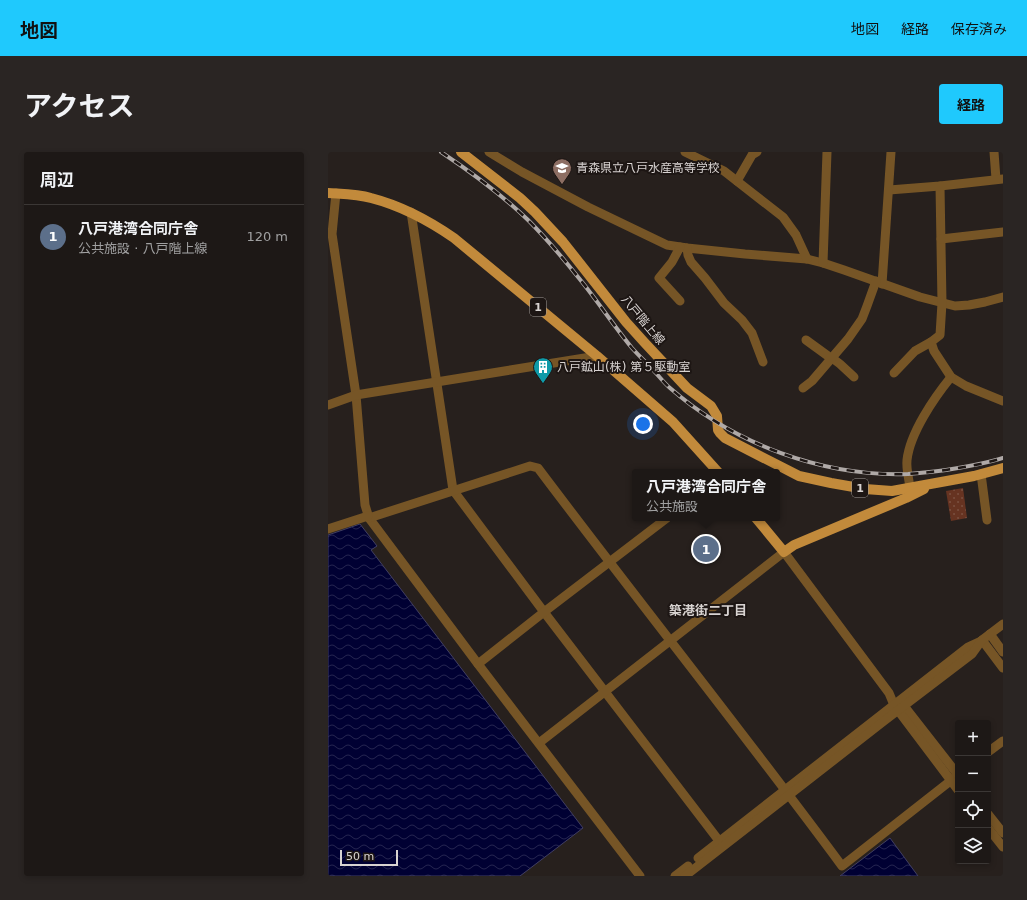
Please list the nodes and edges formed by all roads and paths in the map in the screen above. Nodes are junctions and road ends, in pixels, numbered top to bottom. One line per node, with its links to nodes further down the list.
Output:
1 (461, 152): 40 (main road, 八戸階上線 / 1)
2 (489, 152): 16 (street)
3 (685, 152): 9 (street)
4 (757, 152): 9 (street)
5 (827, 152): 18 (street)
6 (891, 152): 11 (street)
7 (994, 152): 8 (street)
8 (1000, 179): 10 (street)
9 (737, 181): 17 (street)
10 (940, 186): 11 (street); 15 (street)
11 (889, 190): 19 (street)
12 (332, 193): 13 (main road, 1); 33 (street)
13 (411, 212): 25 (main road, 1); 31 (street)
14 (1003, 232): 15 (street)
15 (941, 239): 22 (street)
16 (684, 248): 17 (street); 21 (street); 27 (street)
17 (807, 258): 18 (street)
18 (823, 263): 19 (street)
19 (879, 283): 22 (street); 26 (street)
20 (1003, 297): 22 (street)
21 (680, 301)
22 (942, 303): 24 (street)
23 (806, 340): 26 (street)
24 (931, 342): 28 (street); 30 (street)
25 (597, 356): 31 (street); 37 (main road, 1)
26 (832, 358): 29 (street); 32 (street)
27 (763, 362)
28 (894, 373)
29 (854, 376)
30 (951, 376): 34 (street); 40 (street)
31 (437, 382): 33 (street); 41 (street)
32 (804, 388)
33 (356, 395): 35 (street); 42 (street)
34 (1003, 401)
35 (328, 406)
36 (1003, 468): 38 (main road, 八戸階上線 / 1)
37 (715, 469)
38 (981, 474): 39 (main road, 八戸階上線 / 1); 43 (street)
39 (935, 483): 40 (main road, 八戸階上線 / 1); 47 (main road, 八戸階上線 / 1)
40 (910, 488)
41 (453, 490): 42 (street); 48 (street); 49 (street)
42 (369, 517): 46 (street); 55 (street)
43 (987, 520)
44 (663, 521): 48 (street)
45 (758, 521): 47 (main road)
46 (328, 529)
47 (784, 552): 53 (street); 58 (street)
48 (609, 562): 49 (street); 53 (street)
49 (544, 612): 55 (street); 57 (street)
50 (1003, 624): 51 (street)
51 (990, 634): 52 (street); 54 (street)
52 (982, 640): 56 (street); 58 (street)
53 (670, 641): 57 (street); 64 (street)
54 (1003, 652)
55 (478, 664): 60 (street)
56 (1003, 668)
57 (605, 692): 60 (street); 68 (street)
58 (899, 705): 62 (street); 64 (street)
59 (1003, 741): 61 (street)
60 (539, 743): 70 (street)
61 (991, 750)
62 (955, 776)
63 (955, 778): 64 (street)
64 (787, 792): 68 (street)
65 (991, 818): 67 (street)
66 (991, 832): 69 (street)
67 (1003, 833)
68 (721, 844): 71 (street); 72 (street)
69 (1003, 847)
70 (640, 876)
71 (675, 876)
72 (684, 876)

